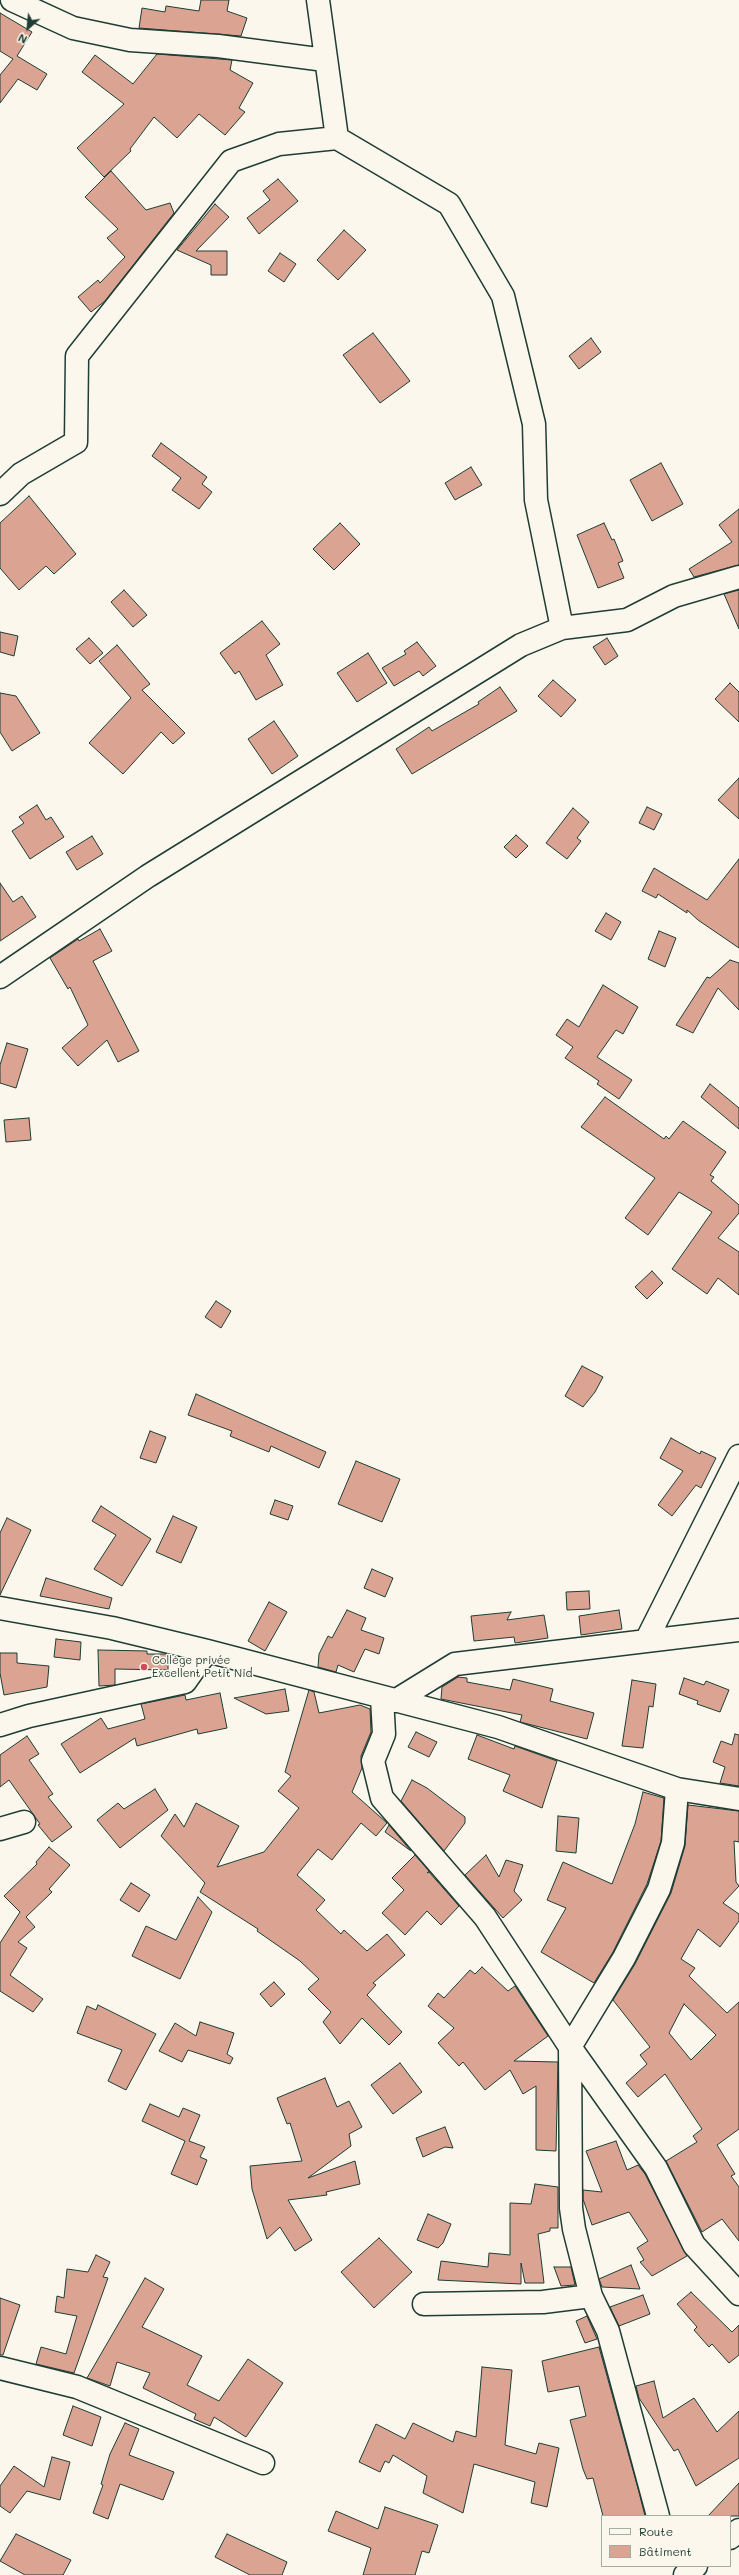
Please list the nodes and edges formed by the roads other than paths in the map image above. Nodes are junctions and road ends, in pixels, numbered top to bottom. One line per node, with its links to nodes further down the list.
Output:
1 (12, 0): 3 (street)
2 (318, 0): 3 (street)
3 (325, 60): 4 (street)
4 (337, 138): 5 (street); 7 (street)
5 (0, 494)
6 (739, 577): 7 (street)
7 (562, 628): 8 (street)
8 (0, 977)
9 (739, 1456): 12 (street)
10 (0, 1608): 13 (street)
11 (739, 1630): 12 (street)
12 (646, 1641): 14 (street)
13 (206, 1651): 14 (street); 15 (street)
14 (388, 1699): 16 (street); 20 (street)
15 (0, 1725)
16 (677, 1789): 17 (street); 20 (street)
17 (739, 1799)
18 (24, 1822): 19 (street)
19 (0, 1829)
20 (570, 2047): 21 (street); 22 (street)
21 (739, 2294)
22 (591, 2296): 23 (street); 26 (street)
23 (424, 2304)
24 (0, 2368): 25 (street)
25 (263, 2463)
26 (658, 2515)
27 (739, 2530): 28 (street)
28 (731, 2537)
29 (695, 2567): 30 (street)
30 (684, 2575)

